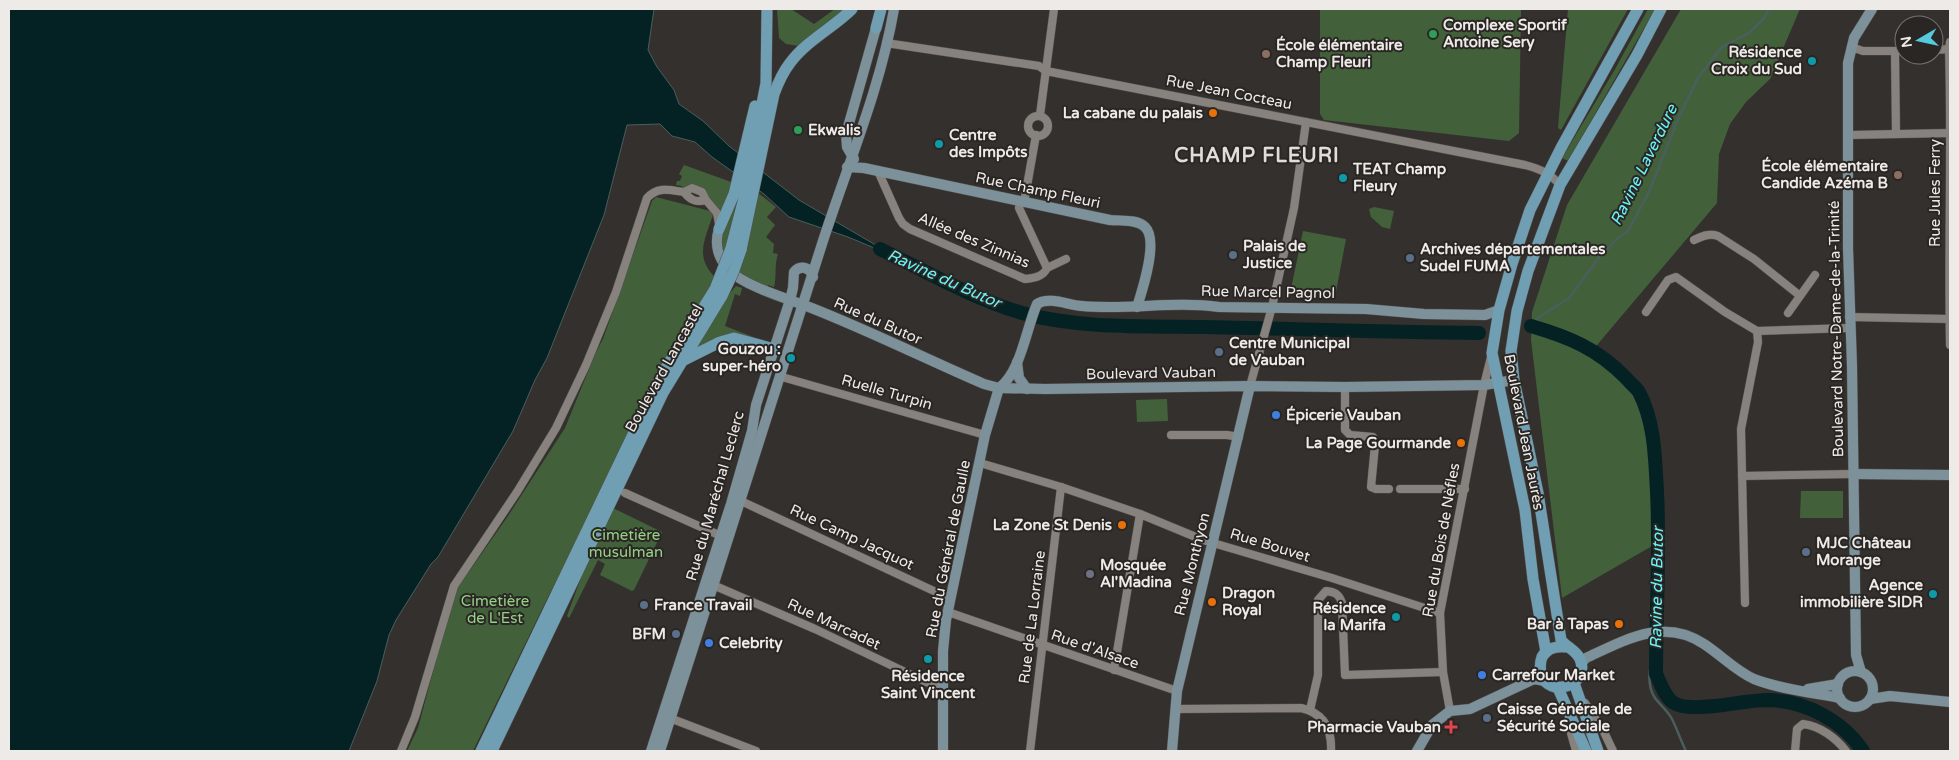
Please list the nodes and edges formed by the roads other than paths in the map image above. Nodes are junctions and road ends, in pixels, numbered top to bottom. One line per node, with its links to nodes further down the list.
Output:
1 (767, 9): 18 (main road)
2 (852, 9): 18 (main road, Boulevard Lancastel)
3 (881, 9): 9 (main road)
4 (894, 9): 10 (street, Rue du Maréchal Leclerc)
5 (1054, 9): 15 (street)
6 (1638, 9): 27 (main road, Boulevard Jean Jaurès)
7 (1661, 9): 28 (main road, Boulevard Jean Jaurès)
8 (1872, 9): 11 (street, Boulevard Notre-Dame-de-la-Trinité)
9 (876, 28): 23 (street)
10 (886, 43): 15 (street, Rue Jean Cocteau); 23 (street, Rue du Maréchal Leclerc)
11 (1852, 47): 13 (street); 22 (street, Boulevard Notre-Dame-de-la-Trinité)
12 (1950, 47): 19 (street, Rue Jules Ferry)
13 (1894, 52)
14 (1895, 65): 20 (street)
15 (1046, 71): 16 (street); 17 (street, Rue Jean Cocteau)
16 (1040, 116): 21 (street); 21 (street)
17 (1306, 122): 27 (street, Rue Jean Cocteau); 46 (street)
18 (759, 126): 30 (main road); 33 (main road, Boulevard Lancastel); 33 (main road, Boulevard Lancastel)
19 (1950, 133): 20 (street); 31 (street, Rue Jules Ferry)
20 (1896, 134): 22 (street)
21 (1036, 135): 29 (street)
22 (1849, 135): 50 (street, Boulevard Notre-Dame-de-la-Trinité)
23 (852, 156): 24 (street, Rue du Maréchal Leclerc); 25 (street, Rue Champ Fleuri)
24 (847, 167): 25 (street, Rue Champ Fleuri); 37 (street, Rue du Maréchal Leclerc)
25 (864, 168): 26 (street, Rue Champ Fleuri)
26 (878, 172): 29 (street, Rue Champ Fleuri); 35 (street, Allée des Zinnias)
27 (1547, 173): 28 (street, Rue Jean Cocteau); 47 (main road, Boulevard Jean Jaurès)
28 (1560, 185): 57 (main road, Boulevard Jean Jaurès)
29 (1022, 203): 35 (street, Allée des Zinnias); 38 (street, Rue Champ Fleuri)
30 (719, 229): 41 (street, Rue du Butor); 116 (street)
31 (1949, 234): 51 (street, Rue Jules Ferry)
32 (1694, 240): 40 (street)
33 (736, 249): 39 (main road, Boulevard Lancastel, bridge)
34 (1066, 259): 35 (street)
35 (1047, 268)
36 (1815, 275): 40 (street)
37 (813, 277): 41 (street, Rue du Maréchal Leclerc); 43 (street, Rue du Maréchal Leclerc)
38 (1142, 288): 44 (street); 45 (street, Rue Champ Fleuri)
39 (718, 292): 59 (main road, Boulevard Lancastel); 117 (main road, Boulevard Lancastel)
40 (1800, 295): 49 (street)
41 (790, 300): 43 (street, Rue du Butor); 55 (street, Rue du Maréchal Leclerc)
42 (1037, 304): 45 (street, Rue Marcel Pagnol); 60 (street, Rue du Général de Gaulle)
43 (803, 305): 56 (street, Rue du Maréchal Leclerc); 67 (street, Rue du Butor)
44 (1149, 307): 45 (street, Rue Marcel Pagnol); 46 (street, Rue Marcel Pagnol)
45 (1137, 308)
46 (1271, 310): 47 (street, Rue Marcel Pagnol); 65 (street)
47 (1499, 310): 57 (main road); 58 (main road, Boulevard Jean Jaurès)
48 (1646, 312): 53 (street)
49 (1788, 313)
50 (1849, 317): 51 (street); 52 (street, Boulevard Notre-Dame-de-la-Trinité)
51 (1950, 319): 54 (street, Rue Jules Ferry)
52 (1850, 328): 53 (street); 73 (street, Boulevard Notre-Dame-de-la-Trinité)
53 (1757, 331): 75 (street)
54 (1950, 345)
55 (774, 349): 56 (street); 59 (main road); 83 (street, Rue du Maréchal Leclerc)
56 (789, 349): 61 (street, Rue du Maréchal Leclerc)
57 (1511, 351): 62 (main road, Boulevard Jean Jaurès)
58 (1492, 353): 63 (main road, Boulevard Jean Jaurès); 64 (street, Rue du Bois de Nèfles)
59 (683, 361): 118 (main road, Boulevard Lancastel)
60 (1017, 361): 67 (street, Rue du Général de Gaulle); 68 (street)
61 (782, 377): 69 (street, Ruelle Turpin); 81 (street, Rue du Maréchal Leclerc)
62 (1514, 380): 63 (street, Boulevard Vauban); 91 (main road, Boulevard Jean Jaurès)
63 (1498, 383): 64 (street, Boulevard Vauban); 92 (main road, Boulevard Jean Jaurès)
64 (1484, 385): 66 (street, Boulevard Vauban); 79 (street, Rue du Bois de Nèfles)
65 (1250, 386): 66 (street, Boulevard Vauban); 68 (street, Boulevard Vauban); 71 (street, Rue Monthyon)
66 (1345, 387): 77 (street)
67 (998, 388): 68 (street, Boulevard Vauban); 69 (street, Rue du Général de Gaulle)
68 (1027, 388)
69 (985, 434): 72 (street, Rue du Général de Gaulle)
70 (1171, 435): 71 (street)
71 (1239, 436): 84 (street, Rue Monthyon)
72 (980, 463): 76 (street, Rue Bouvet); 86 (street, Rue du Général de Gaulle)
73 (1854, 474): 74 (street); 75 (street); 93 (street, Boulevard Notre-Dame-de-la-Trinité)
74 (1950, 475)
75 (1742, 476): 87 (street)
76 (1061, 487): 82 (street, Rue Bouvet); 90 (street, Rue de La Lorraine)
77 (1389, 489)
78 (1400, 489): 79 (street)
79 (1465, 489): 89 (street, Rue du Bois de Nèfles)
80 (625, 493): 83 (street)
81 (741, 501): 85 (street, Rue du Maréchal Leclerc); 86 (street, Rue Camp Jacquot)
82 (1140, 514): 84 (street, Rue Bouvet); 95 (street)
83 (721, 536): 114 (street, Rue du Maréchal Leclerc)
84 (1213, 543): 89 (street, Rue Bouvet); 106 (street, Rue Monthyon)
85 (713, 585): 104 (street, Rue Marcadet); 114 (street, Rue du Maréchal Leclerc)
86 (951, 599): 88 (street, Rue du Général de Gaulle)
87 (1745, 603)
88 (948, 612): 90 (street, Rue d'Alsace); 104 (street, Rue du Général de Gaulle)
89 (1440, 612): 96 (street, Rue du Bois de Nèfles)
90 (1042, 646): 95 (street, Rue d'Alsace); 123 (street, Rue de La Lorraine)
91 (1566, 647): 92 (main road); 94 (main road)
92 (1546, 652): 99 (main road)
93 (1856, 655): 97 (street, Boulevard Notre-Dame-de-la-Trinité); 98 (street, Boulevard Notre-Dame-de-la-Trinité)
94 (1582, 659): 100 (main road); 105 (street)
95 (1114, 670): 106 (street, Rue d'Alsace)
96 (1443, 672): 112 (street); 113 (street, Rue du Bois de Nèfles)
97 (1849, 672): 98 (street); 101 (street)
98 (1861, 672): 102 (street)
99 (1540, 680): 103 (main road); 113 (street)
100 (1574, 683): 103 (main road); 129 (main road); 130 (street)
101 (1838, 684): 105 (street); 108 (street)
102 (1873, 686): 107 (street); 109 (street)
103 (1558, 688): 115 (main road)
104 (943, 690): 122 (street, Rue du Général de Gaulle)
105 (1802, 690): 108 (street)
106 (1177, 691): 111 (street, Rue Monthyon)
107 (1890, 696): 109 (street); 110 (street)
108 (1840, 698): 109 (street)
109 (1870, 699)
110 (1950, 702)
111 (1176, 709): 112 (street); 124 (street, Rue Monthyon)
112 (1310, 710): 125 (street)
113 (1450, 711): 126 (street)
114 (667, 717): 119 (street, Rue du Maréchal Leclerc); 120 (street, Rue du Maréchal Leclerc); 121 (street)
115 (1572, 721): 127 (street); 128 (main road)
116 (401, 751)
117 (481, 751)
118 (492, 751)
119 (651, 751)
120 (660, 751)
121 (756, 751)
122 (943, 751)
123 (1030, 751)
124 (1172, 751)
125 (1331, 751)
126 (1417, 751)
127 (1576, 751)
128 (1586, 751)
129 (1598, 751)
130 (1613, 751)
131 (1795, 751): 132 (street)
132 (1846, 751)

